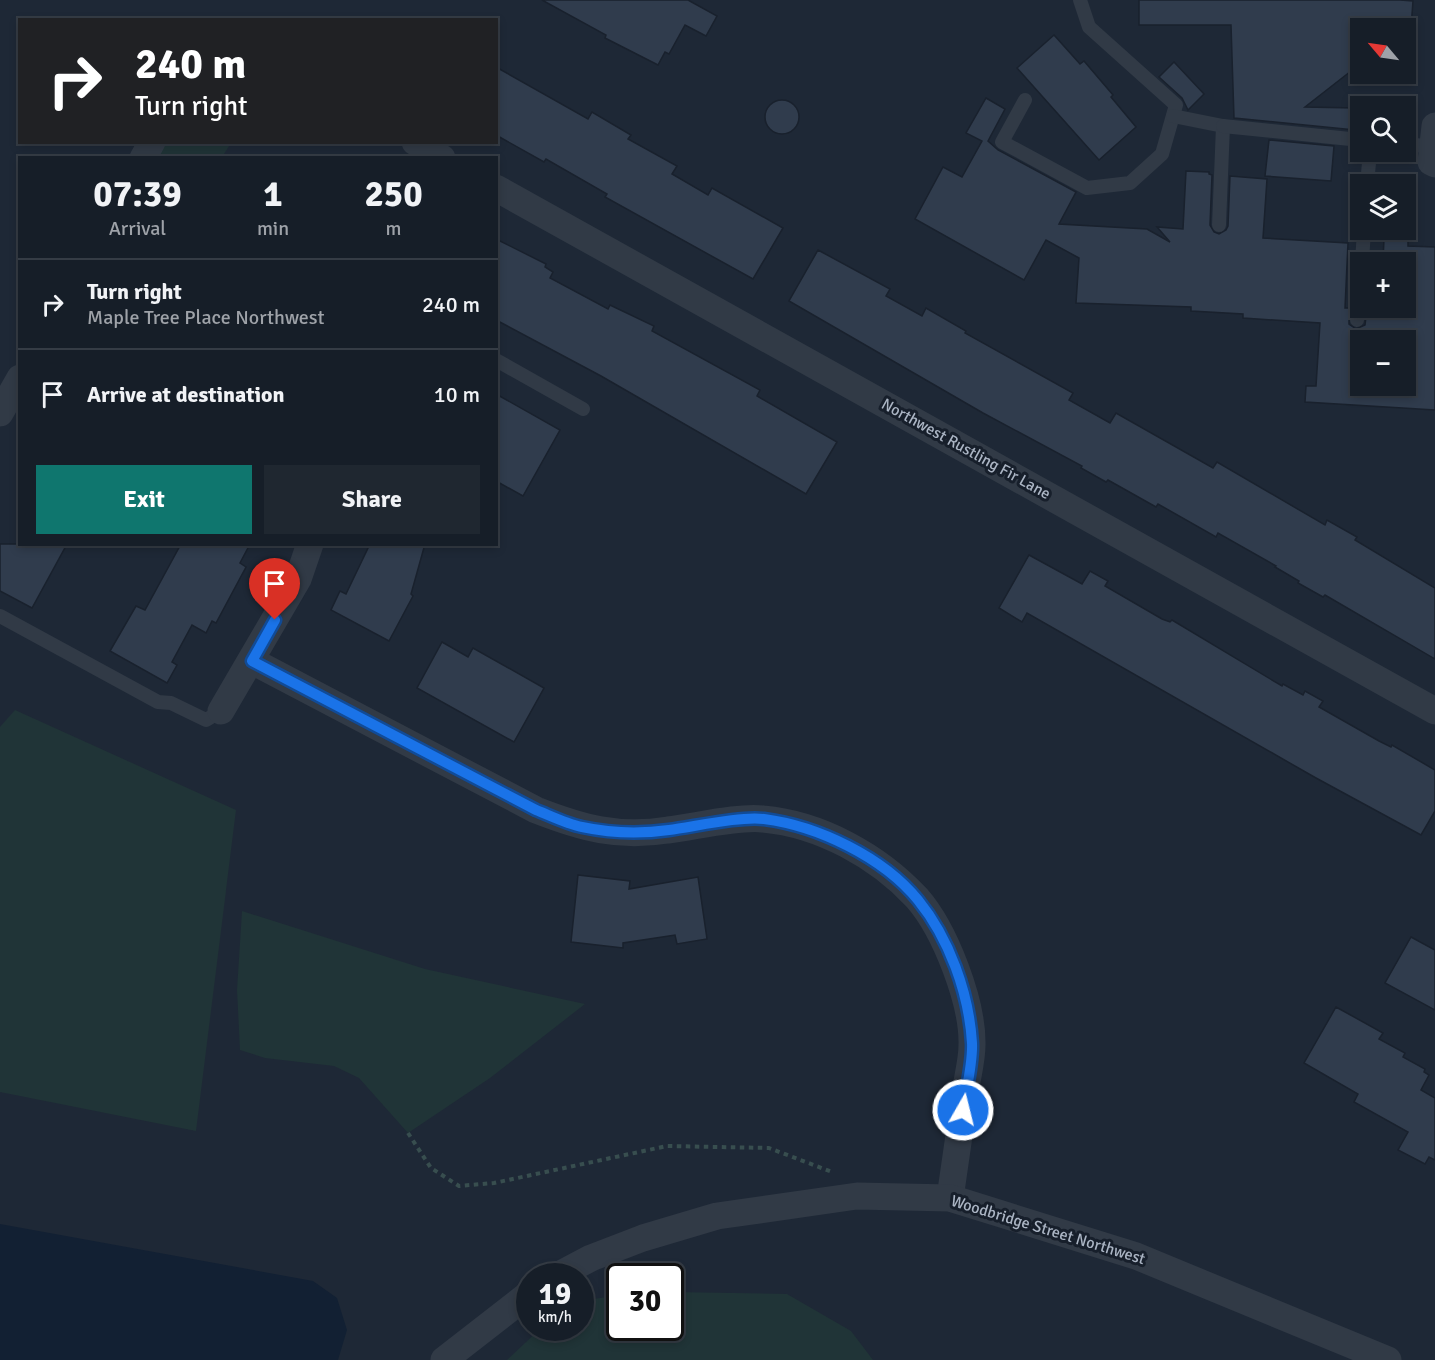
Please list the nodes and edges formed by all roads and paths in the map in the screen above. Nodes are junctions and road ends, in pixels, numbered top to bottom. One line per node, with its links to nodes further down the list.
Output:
1 (1080, 0): 3 (lane)
2 (1025, 100): 3 (lane)
3 (1173, 116): 4 (lane)
4 (1223, 126): 5 (lane); 11 (lane)
5 (1350, 139)
6 (1416, 144): 7 (lane)
7 (1434, 145)
8 (413, 148): 9 (street)
9 (436, 156)
10 (498, 189): 20 (street, Northwest Rustling Fir Lane)
11 (1219, 225)
12 (498, 361): 14 (lane)
13 (18, 381): 15 (street)
14 (583, 409)
15 (0, 412)
16 (309, 546): 18 (street)
17 (0, 616): 19 (lane)
18 (252, 661): 19 (street); 23 (street)
19 (221, 711)
20 (1435, 711)
21 (408, 1133): 22 (path)
22 (857, 1196): 23 (street, Woodbridge Street Northwest); 24 (street, Woodbridge Street Northwest)
23 (950, 1197): 27 (street, Woodbridge Street Northwest)
24 (582, 1263)
25 (516, 1304): 26 (street)
26 (444, 1360)
27 (1388, 1360)

